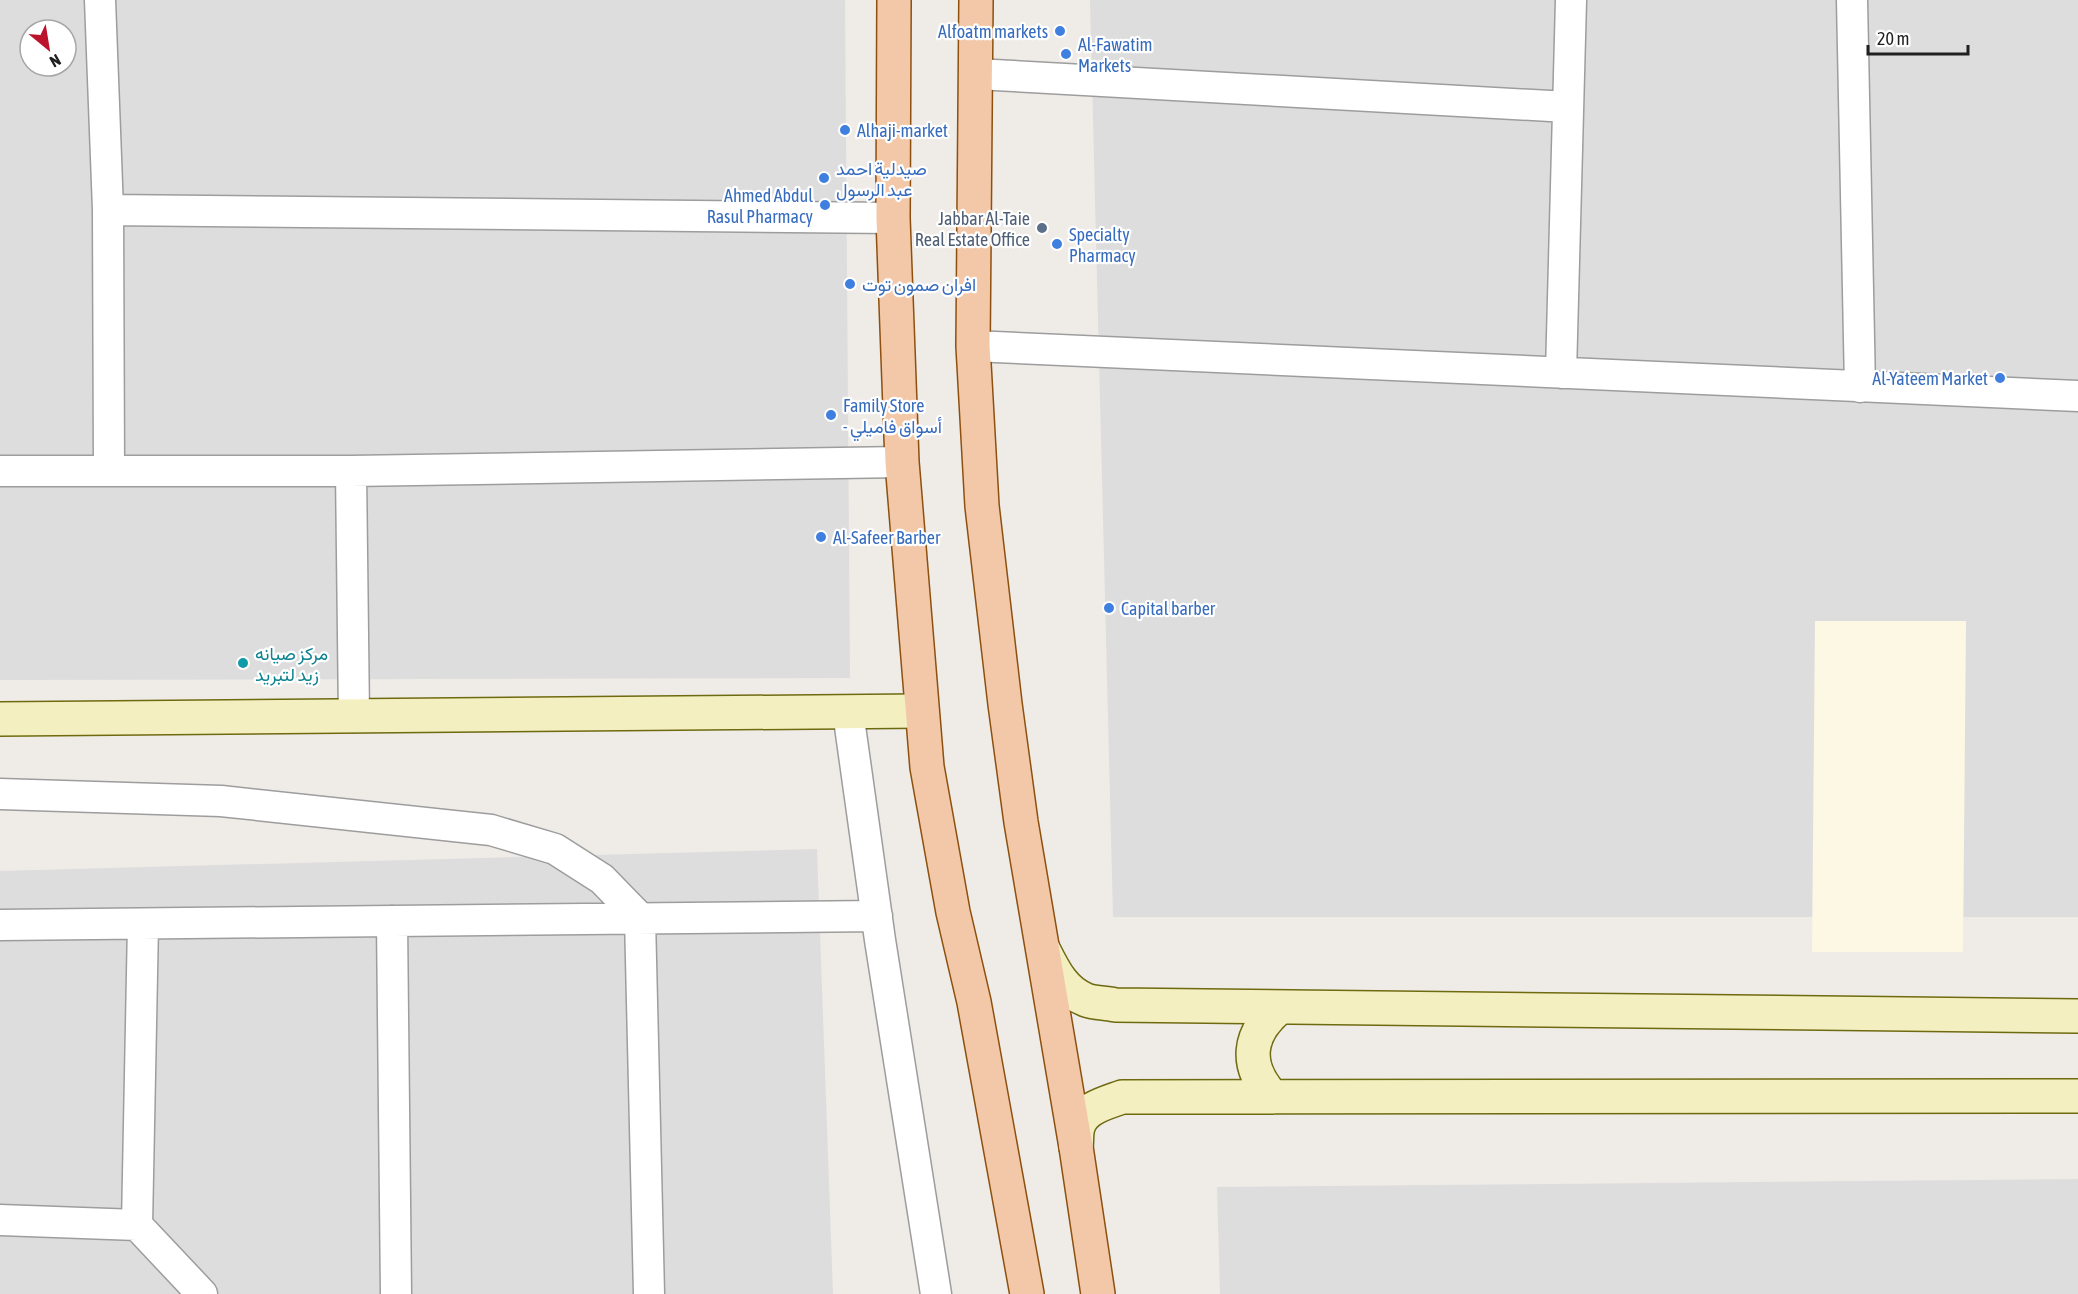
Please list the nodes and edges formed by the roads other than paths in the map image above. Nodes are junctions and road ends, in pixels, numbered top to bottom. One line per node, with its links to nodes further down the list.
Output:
1 (100, 0): 8 (street)
2 (894, 0): 9 (main road)
3 (976, 0): 6 (main road)
4 (1571, 0): 7 (street)
5 (1852, 0): 12 (street)
6 (976, 74): 7 (street); 10 (main road)
7 (1568, 107): 11 (street)
8 (108, 210): 9 (street); 16 (street)
9 (893, 218): 14 (main road)
10 (973, 346): 11 (street); 28 (main road)
11 (1562, 373): 12 (street)
12 (1860, 387): 13 (street)
13 (2078, 396)
14 (902, 462): 17 (street); 18 (main road)
15 (0, 471): 16 (street)
16 (109, 471): 17 (street)
17 (351, 471): 20 (street)
18 (921, 711): 19 (main road); 40 (main road)
19 (848, 712): 20 (main road); 23 (street)
20 (354, 717): 21 (main road)
21 (0, 718)
22 (0, 794): 24 (street)
23 (877, 916): 24 (street); 39 (street)
24 (640, 918): 25 (street); 38 (street)
25 (392, 921): 26 (street); 37 (street)
26 (143, 924): 27 (street); 35 (street)
27 (0, 925)
28 (1042, 949): 29 (main road); 33 (main road)
29 (1280, 1007): 30 (main road); 32 (main road)
30 (2078, 1016)
31 (2078, 1096): 32 (main road)
32 (1273, 1097): 33 (main road)
33 (1076, 1147): 41 (main road)
34 (0, 1220): 35 (street)
35 (137, 1225): 36 (street)
36 (202, 1294)
37 (396, 1294)
38 (649, 1294)
39 (936, 1294)
40 (1027, 1294)
41 (1098, 1294)

